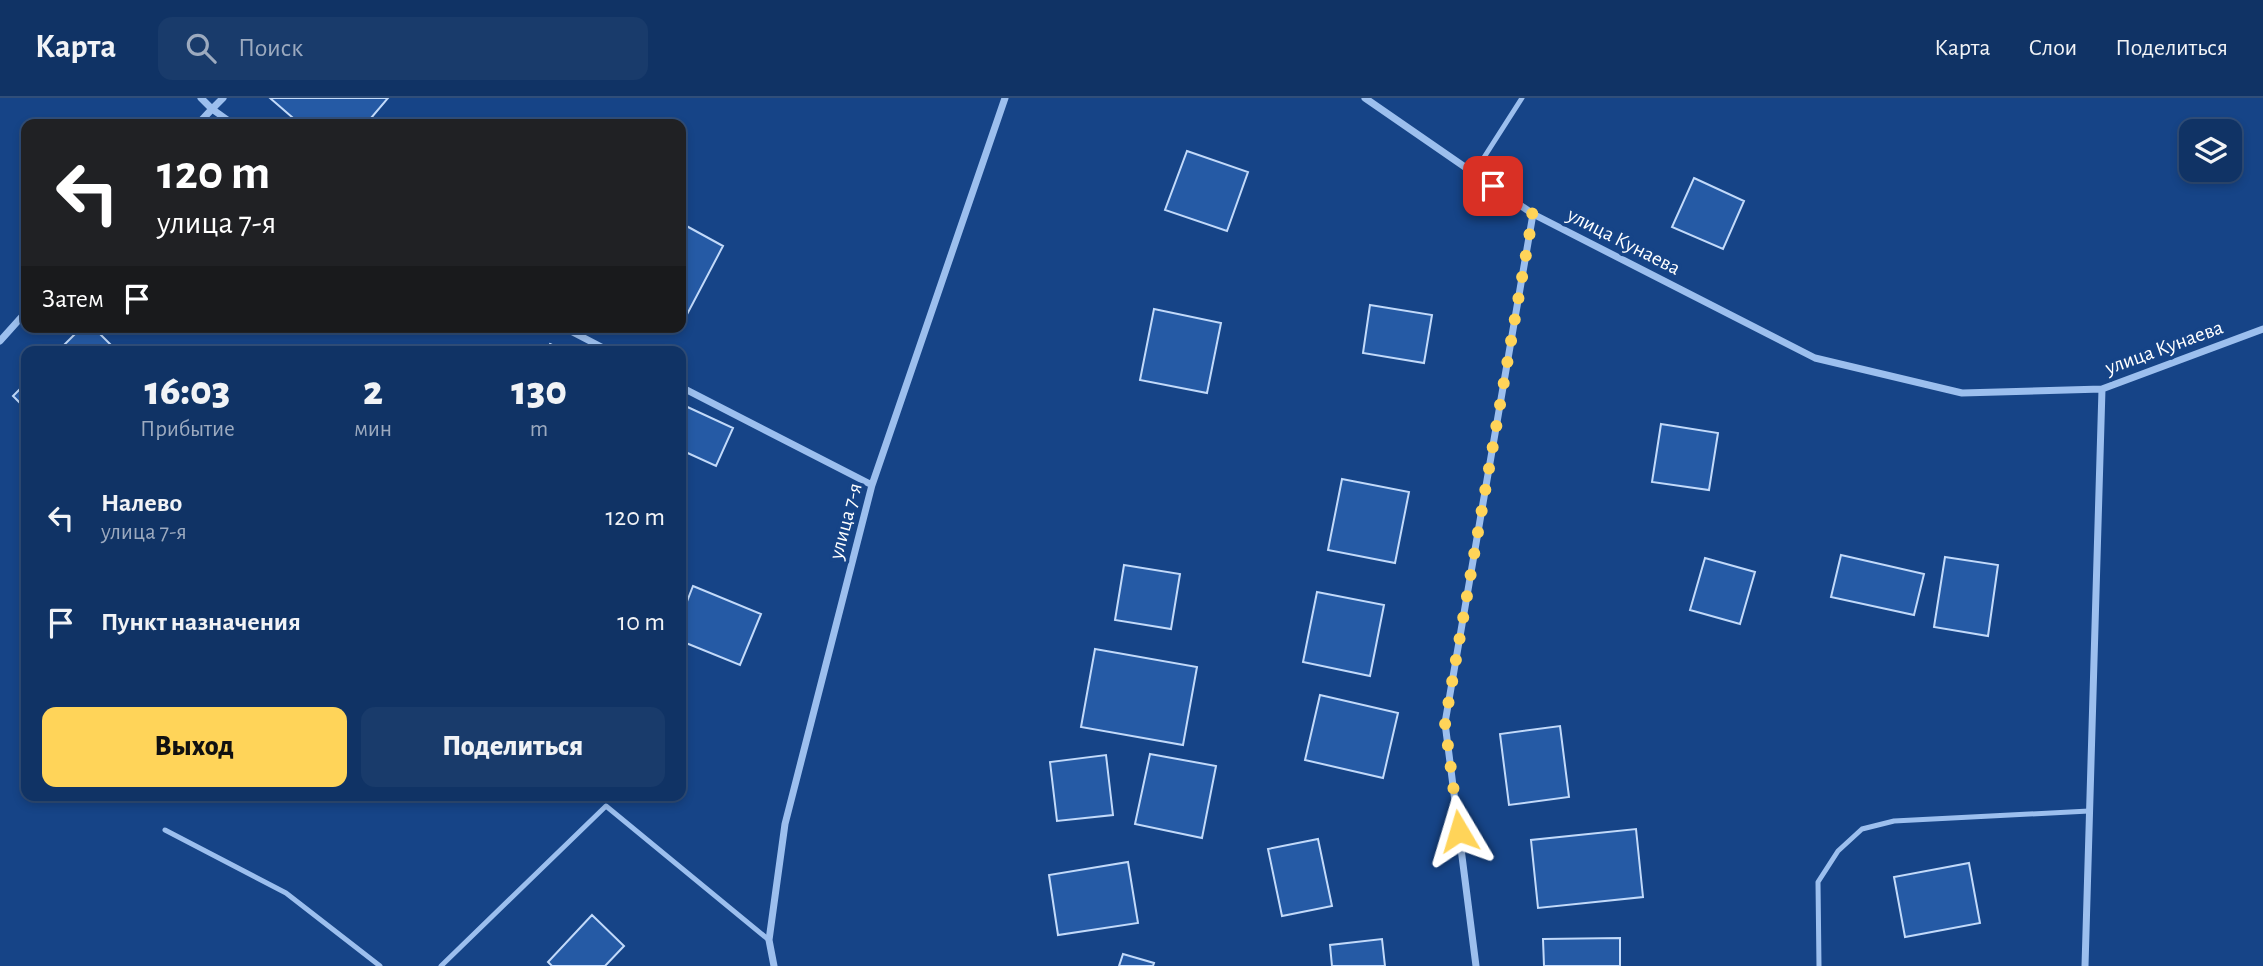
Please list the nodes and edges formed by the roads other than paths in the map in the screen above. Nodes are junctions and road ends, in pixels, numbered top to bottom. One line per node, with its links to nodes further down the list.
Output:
1 (201, 98): 6 (street)
2 (223, 98): 6 (street)
3 (1005, 98): 18 (street, улица 7-я)
4 (1365, 98): 9 (street)
5 (1522, 98): 9 (lane)
6 (212, 109): 7 (street); 8 (street)
7 (203, 119)
8 (226, 119)
9 (1474, 173): 10 (street)
10 (1533, 214): 16 (street, улица Кунаева); 25 (street)
11 (21, 318): 14 (street)
12 (2263, 329): 16 (street, улица Кунаева)
13 (575, 333): 15 (street)
14 (0, 341)
15 (600, 346)
16 (2102, 389): 19 (street)
17 (686, 390): 18 (street)
18 (872, 485): 21 (street, улица 7-я)
19 (2090, 811): 26 (lane); 27 (street)
20 (164, 830): 22 (lane)
21 (769, 940): 23 (lane); 24 (street, улица 7-я)
22 (380, 966)
23 (441, 966)
24 (774, 966)
25 (1476, 966)
26 (1819, 966)
27 (2085, 966)

